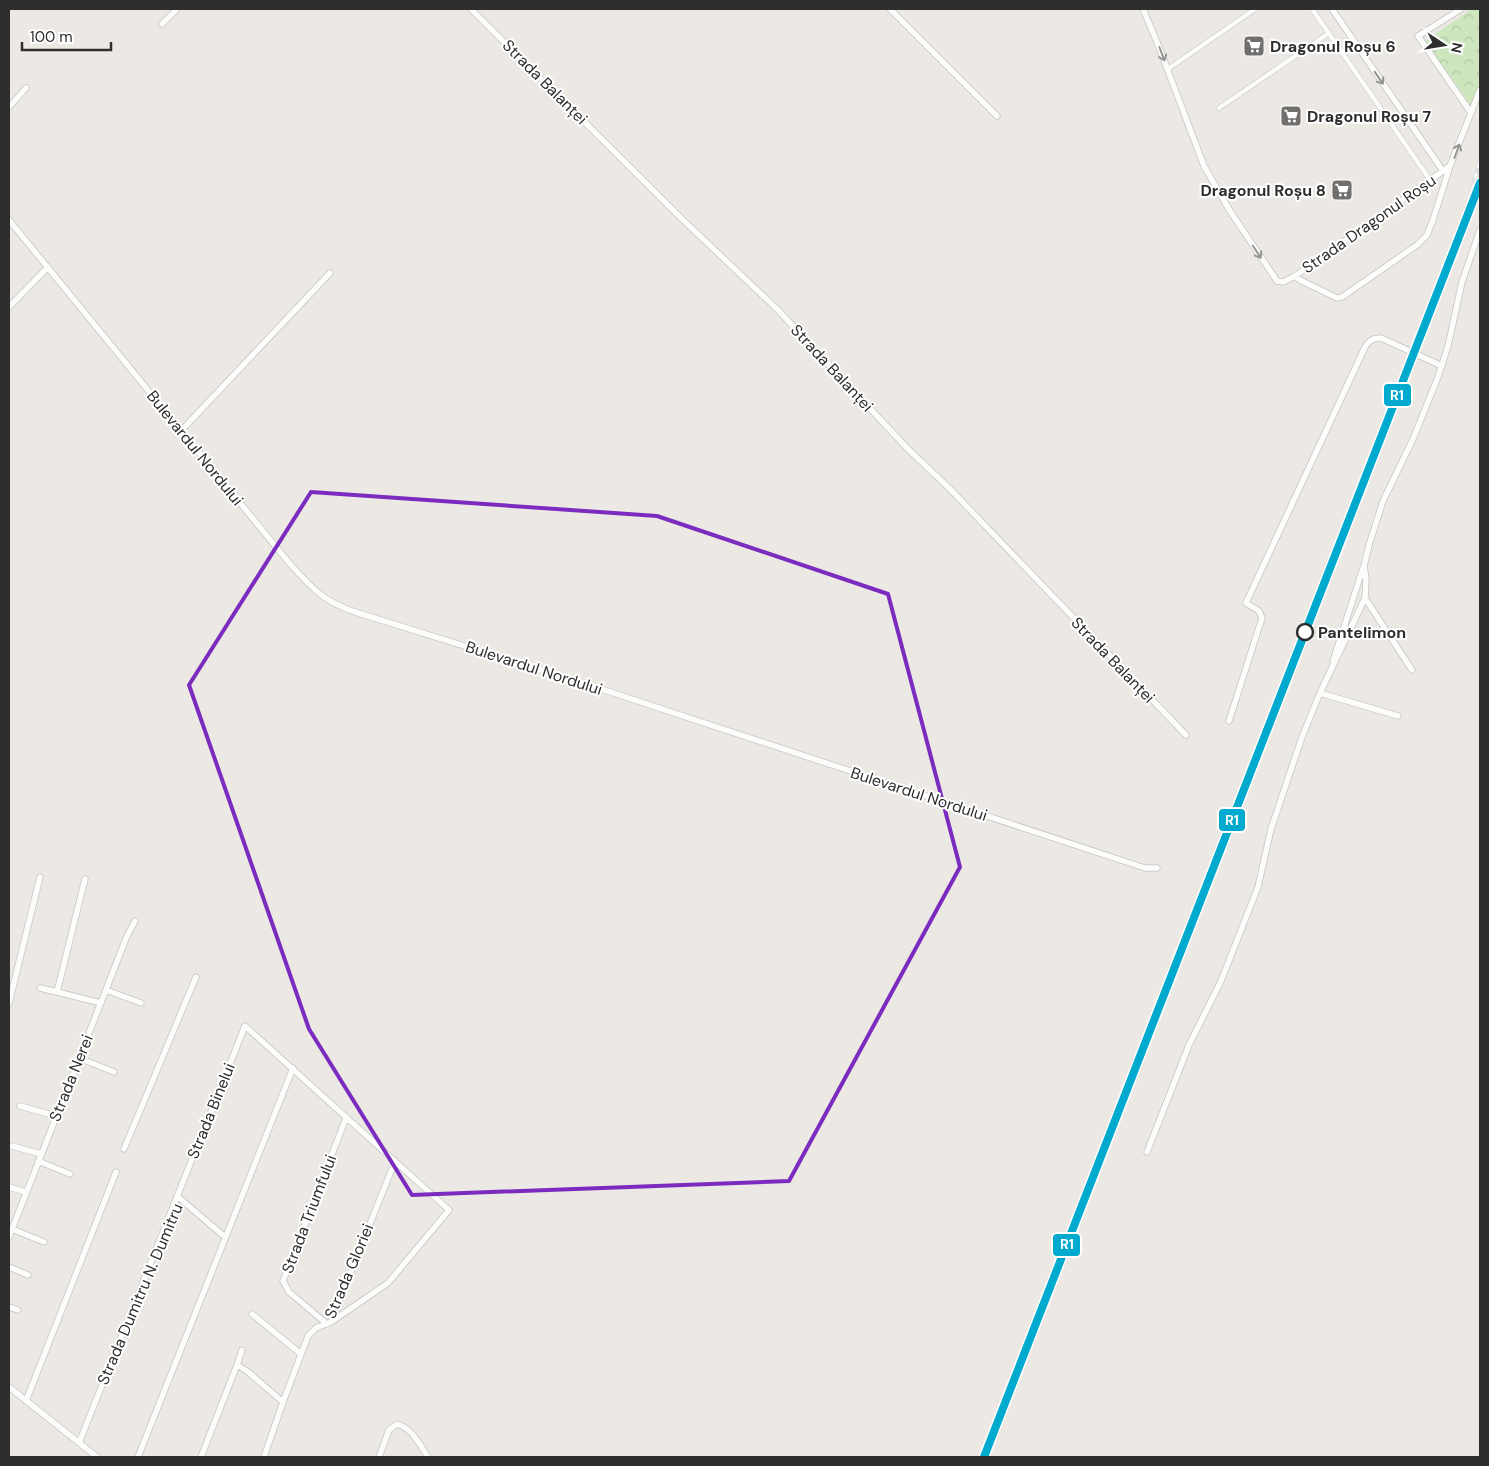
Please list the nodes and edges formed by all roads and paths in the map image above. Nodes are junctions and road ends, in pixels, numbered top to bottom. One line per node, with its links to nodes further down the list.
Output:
1 (177, 9): 9 (street)
2 (471, 9): 36 (street, Strada Balanței)
3 (890, 9): 17 (street)
4 (1142, 9): 11 (street, Strada Dragonul Roșu, one-way to 11)
5 (1255, 9): 11 (street)
6 (1312, 9): 10 (street)
7 (1332, 9): 19 (street, Strada Dragonul Roșu, one-way to 19)
8 (1462, 9): 16 (street)
9 (162, 24)
10 (1329, 33): 15 (street); 20 (street)
11 (1168, 69): 25 (street, Strada Dragonul Roșu, one-way to 25)
12 (26, 88): 14 (street)
13 (1480, 90): 16 (street, Strada Dragonul Roșu)
14 (9, 107)
15 (1218, 108)
16 (1471, 113): 18 (street, Strada Dragonul Roșu, one-way to 16)
17 (997, 116)
18 (1450, 166): 19 (street, Strada Dragonul Roșu); 25 (street, Strada Dragonul Roșu)
19 (1443, 171): 20 (street, Strada Dragonul Roșu)
20 (1430, 180): 25 (street, Strada Dragonul Roșu)
21 (10, 224): 23 (street, Bulevardul Nordului)
22 (1480, 230): 27 (street)
23 (48, 267): 26 (street); 28 (street, Bulevardul Nordului)
24 (330, 273): 28 (street)
25 (1295, 276)
26 (9, 307)
27 (1442, 366): 29 (street); 35 (street)
28 (181, 431): 37 (street, Bulevardul Nordului)
29 (1364, 566): 30 (street); 31 (street)
30 (1365, 598): 31 (street); 32 (street)
31 (1332, 667): 33 (street)
32 (1412, 670)
33 (1320, 693): 34 (street); 56 (street)
34 (1398, 716)
35 (1228, 721)
36 (1186, 735)
37 (1156, 868)
38 (40, 877): 45 (street)
39 (84, 879): 44 (street)
40 (135, 921): 43 (street, Strada Nerei)
41 (196, 977): 55 (street)
42 (40, 988): 44 (street)
43 (106, 990): 46 (street, Strada Nerei); 47 (street)
44 (57, 992): 46 (street)
45 (9, 1003)
46 (101, 1003): 48 (street, Strada Nerei)
47 (141, 1003)
48 (79, 1058): 50 (street); 52 (street, Strada Nerei)
49 (293, 1068): 53 (street); 64 (street, Strada Binelui); 67 (street)
50 (114, 1072)
51 (20, 1106): 52 (street)
52 (56, 1116): 57 (street, Strada Nerei)
53 (346, 1118): 59 (street); 74 (street, Strada Triumfului)
54 (12, 1146): 57 (street)
55 (124, 1149)
56 (1146, 1152)
57 (41, 1154): 58 (street, Strada Nerei)
58 (38, 1161): 61 (street); 63 (street, Strada Nerei)
59 (395, 1161): 74 (street, Strada Gloriei); 74 (street)
60 (116, 1172): 79 (street)
61 (70, 1174)
62 (9, 1187): 63 (street)
63 (26, 1192): 65 (street, Strada Nerei)
64 (177, 1196): 67 (street, Strada Dumitru N. Dumitru); 81 (street, Strada Dumitru N. Dumitru)
65 (12, 1229): 66 (street, Strada Nerei); 68 (street)
66 (9, 1237)
67 (225, 1237): 83 (street)
68 (44, 1242)
69 (9, 1267): 70 (street)
70 (28, 1275)
71 (9, 1307): 72 (street)
72 (18, 1310)
73 (252, 1314): 76 (street)
74 (329, 1323): 76 (street, Strada Gloriei)
75 (242, 1350): 77 (street)
76 (301, 1354): 80 (street, Strada Gloriei)
77 (237, 1365): 80 (street); 84 (street)
78 (9, 1387): 79 (street)
79 (26, 1401): 81 (street)
80 (283, 1402): 85 (street, Strada Gloriei)
81 (78, 1443): 82 (street)
82 (97, 1457)
83 (138, 1457)
84 (201, 1457)
85 (264, 1457)
86 (380, 1457): 87 (street)
87 (428, 1457)

